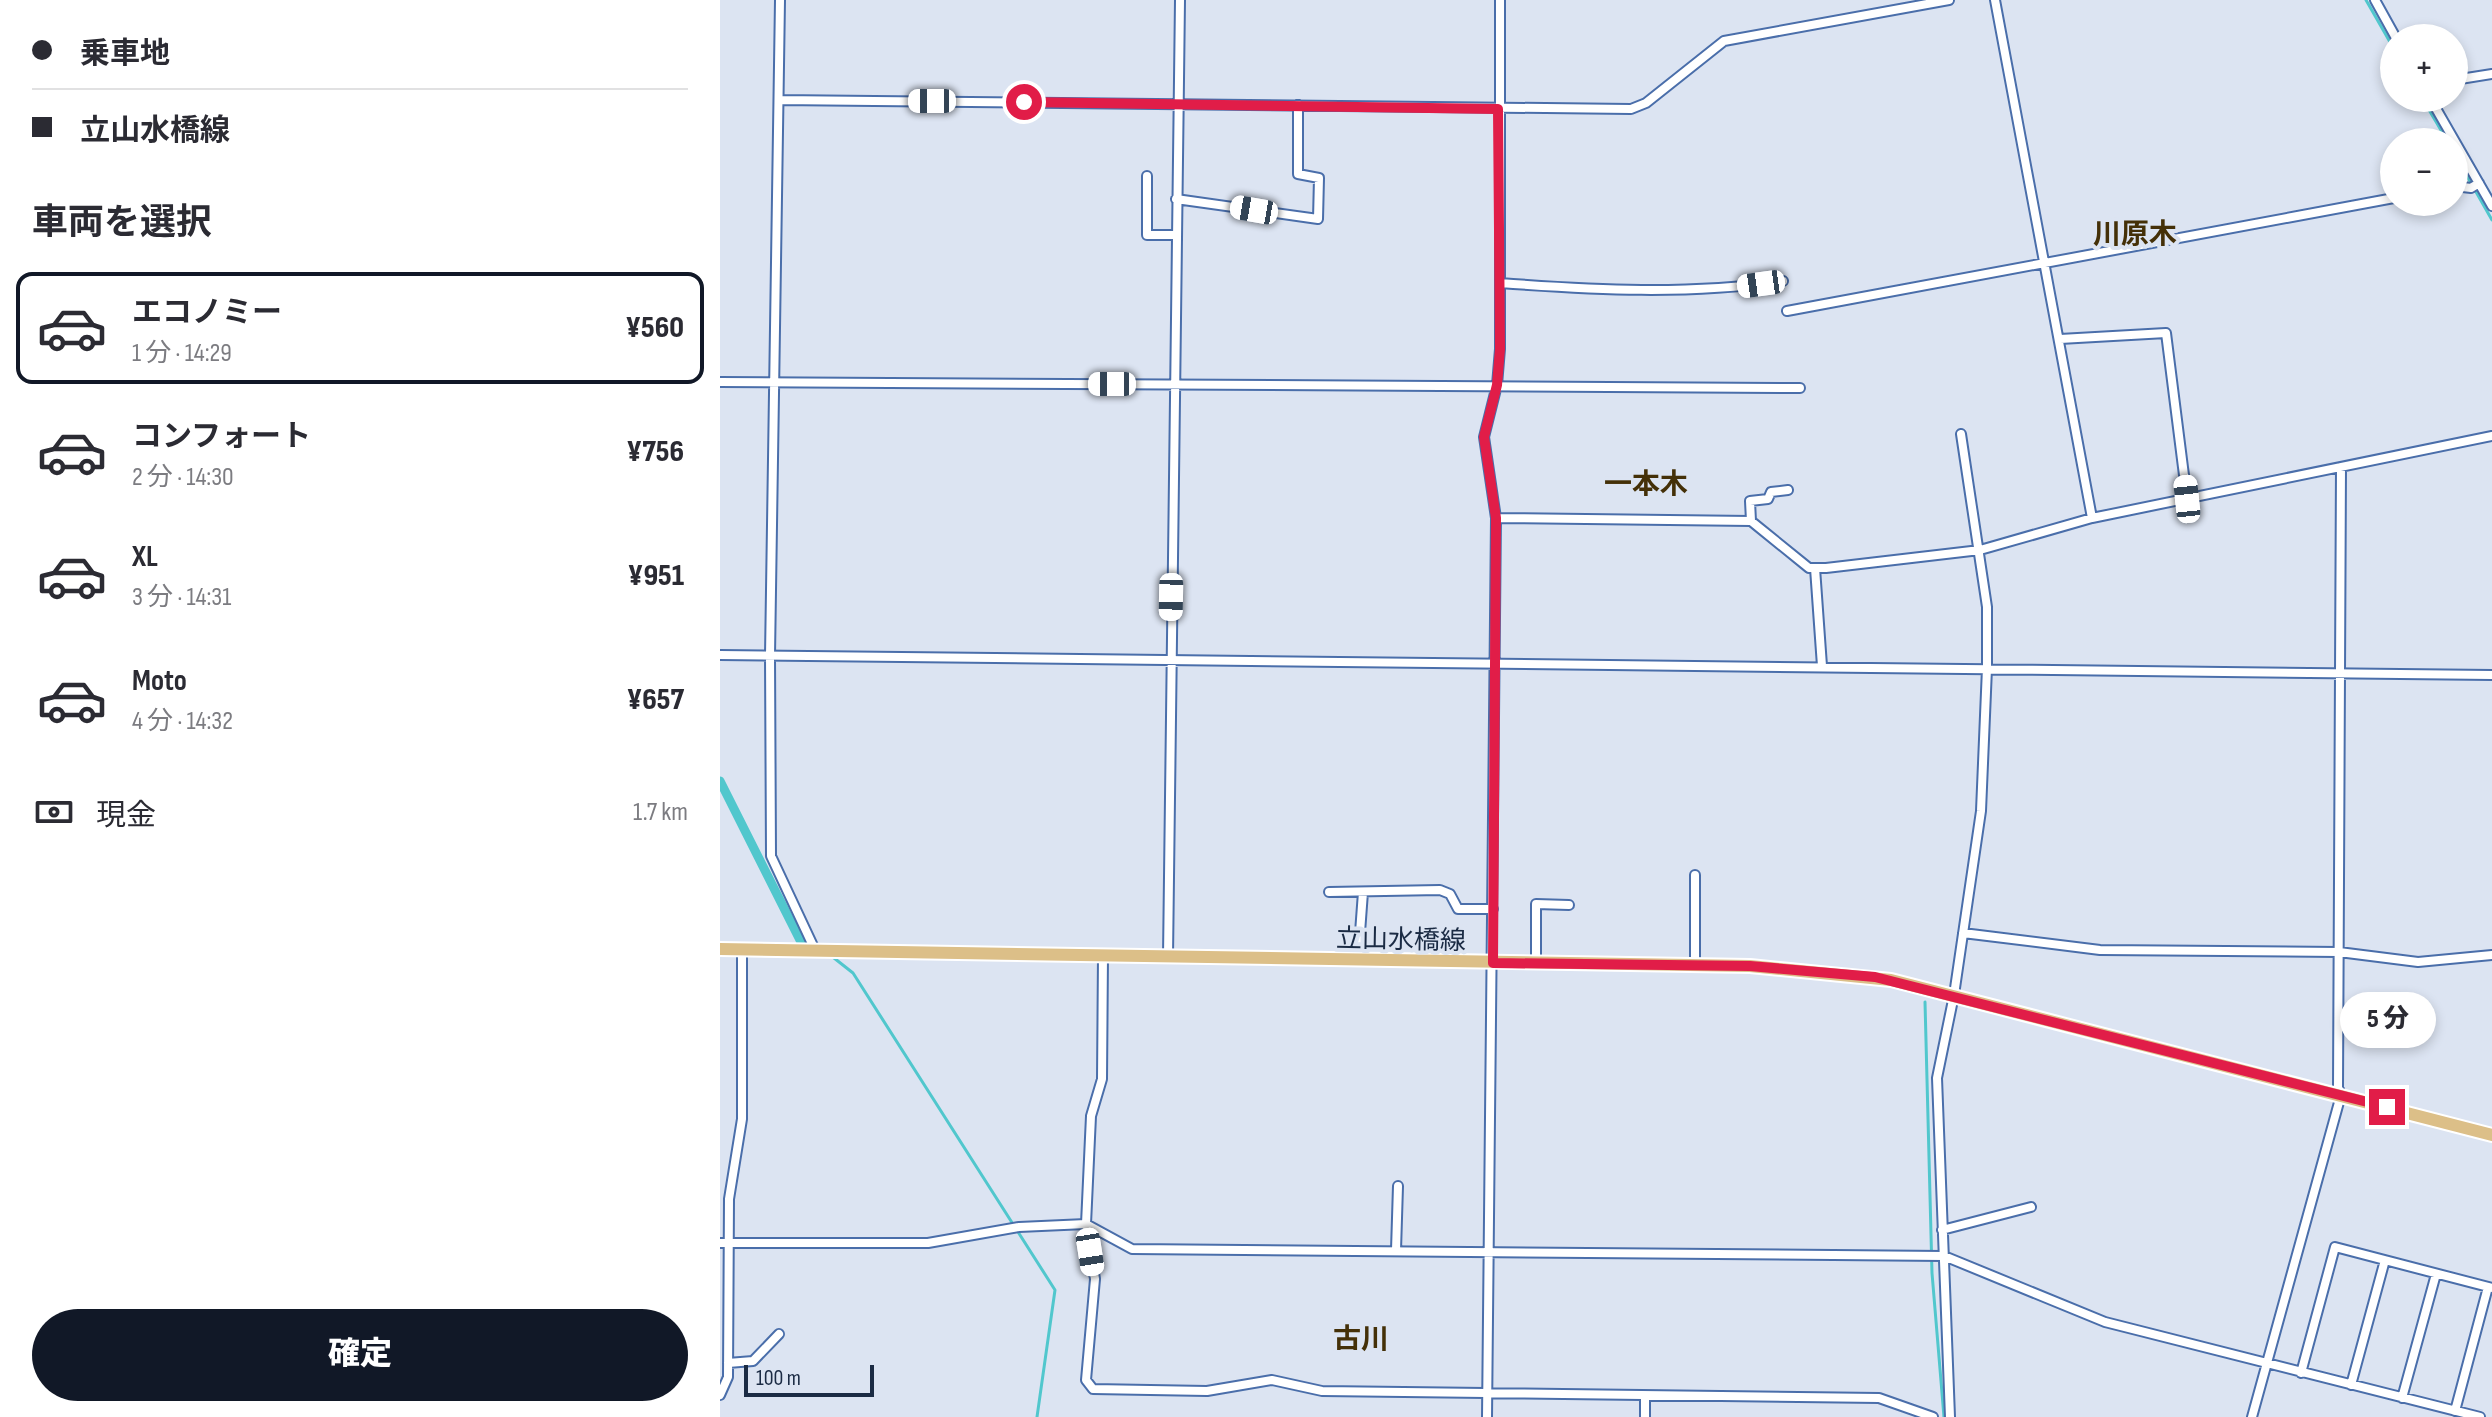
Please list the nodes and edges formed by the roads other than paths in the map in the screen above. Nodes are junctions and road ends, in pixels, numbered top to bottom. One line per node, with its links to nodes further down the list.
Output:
1 (780, 0): 10 (street)
2 (1180, 0): 11 (street)
3 (1500, 0): 13 (street)
4 (1949, 0): 13 (street)
5 (1995, 0): 22 (street)
6 (2375, 0): 7 (street)
7 (2388, 24)
8 (2492, 74): 9 (street)
9 (2468, 78)
10 (779, 100): 11 (street); 28 (street)
11 (1178, 103): 12 (street); 18 (street)
12 (1298, 105): 13 (street); 18 (street)
13 (1498, 109): 24 (street)
14 (2438, 112): 16 (street)
15 (1147, 176): 21 (street)
16 (2479, 183): 17 (street); 20 (street)
17 (2468, 188)
18 (1176, 199): 21 (street)
19 (2380, 201): 22 (street)
20 (2491, 203)
21 (1176, 235): 29 (street)
22 (2046, 264): 25 (street); 26 (street)
23 (1783, 281): 24 (street)
24 (1500, 283): 30 (street)
25 (1787, 311)
26 (2060, 339): 36 (street); 38 (street)
27 (720, 382): 28 (street)
28 (776, 383): 29 (street); 43 (street)
29 (1173, 384): 30 (street); 44 (street)
30 (1497, 385): 31 (street); 37 (street)
31 (1800, 388)
32 (1961, 434): 40 (street)
33 (2492, 436): 34 (street)
34 (2341, 467): 36 (street); 48 (street)
35 (1788, 490): 39 (street)
36 (2187, 499): 38 (street)
37 (1496, 518): 39 (street); 45 (street)
38 (2092, 518): 40 (street)
39 (1751, 521): 41 (street)
40 (1980, 550): 41 (street); 47 (street)
41 (1815, 568): 46 (street)
42 (720, 655): 43 (street)
43 (770, 656): 44 (street); 58 (street)
44 (1170, 657): 45 (street); 62 (street)
45 (1493, 661): 46 (street); 54 (street)
46 (1822, 666): 47 (street)
47 (1987, 668): 48 (street); 55 (street)
48 (2340, 672): 49 (street); 59 (street)
49 (2492, 675)
50 (1695, 875): 66 (street)
51 (1329, 892): 52 (street)
52 (1363, 892): 54 (street); 63 (street)
53 (1569, 905): 65 (street)
54 (1493, 909): 64 (street)
55 (1963, 933): 59 (street); 67 (street)
56 (720, 949): 57 (main road, 立山水橋線)
57 (742, 949): 58 (main road, 立山水橋線); 71 (street)
58 (815, 950): 61 (main road, 立山水橋線)
59 (2339, 952): 60 (street); 68 (street)
60 (2492, 955)
61 (1103, 956): 62 (main road, 立山水橋線); 73 (street)
62 (1168, 957): 63 (main road, 立山水橋線)
63 (1358, 960): 64 (main road, 立山水橋線)
64 (1493, 963): 65 (main road, 立山水橋線); 77 (street)
65 (1536, 963): 66 (main road, 立山水橋線)
66 (1695, 965): 67 (main road, 立山水橋線)
67 (1954, 995): 68 (main road, 立山水橋線); 74 (street)
68 (2341, 1095): 69 (main road, 立山水橋線); 84 (street)
69 (2492, 1135)
70 (1398, 1186): 76 (street)
71 (724, 1198): 75 (street)
72 (2031, 1207): 74 (street)
73 (1086, 1224): 75 (street); 76 (street); 87 (street)
74 (1942, 1230): 78 (street)
75 (725, 1244): 83 (street)
76 (1396, 1250): 77 (street)
77 (1489, 1251): 78 (street); 87 (street)
78 (1944, 1256): 84 (street); 95 (street)
79 (2385, 1260): 80 (street); 85 (street); 86 (street)
80 (2436, 1274): 81 (street); 90 (street)
81 (2490, 1288): 91 (street)
82 (779, 1334): 83 (street)
83 (728, 1363): 88 (street)
84 (2266, 1364): 85 (street); 96 (street)
85 (2301, 1373): 86 (street)
86 (2351, 1385): 90 (street)
87 (1487, 1394): 89 (street); 92 (street)
88 (720, 1395)
89 (1645, 1396): 93 (street); 94 (street)
90 (2402, 1398): 91 (street)
91 (2455, 1411): 97 (street)
92 (1487, 1417)
93 (1645, 1417)
94 (1933, 1417)
95 (1950, 1417)
96 (2252, 1417)
97 (2480, 1417)

